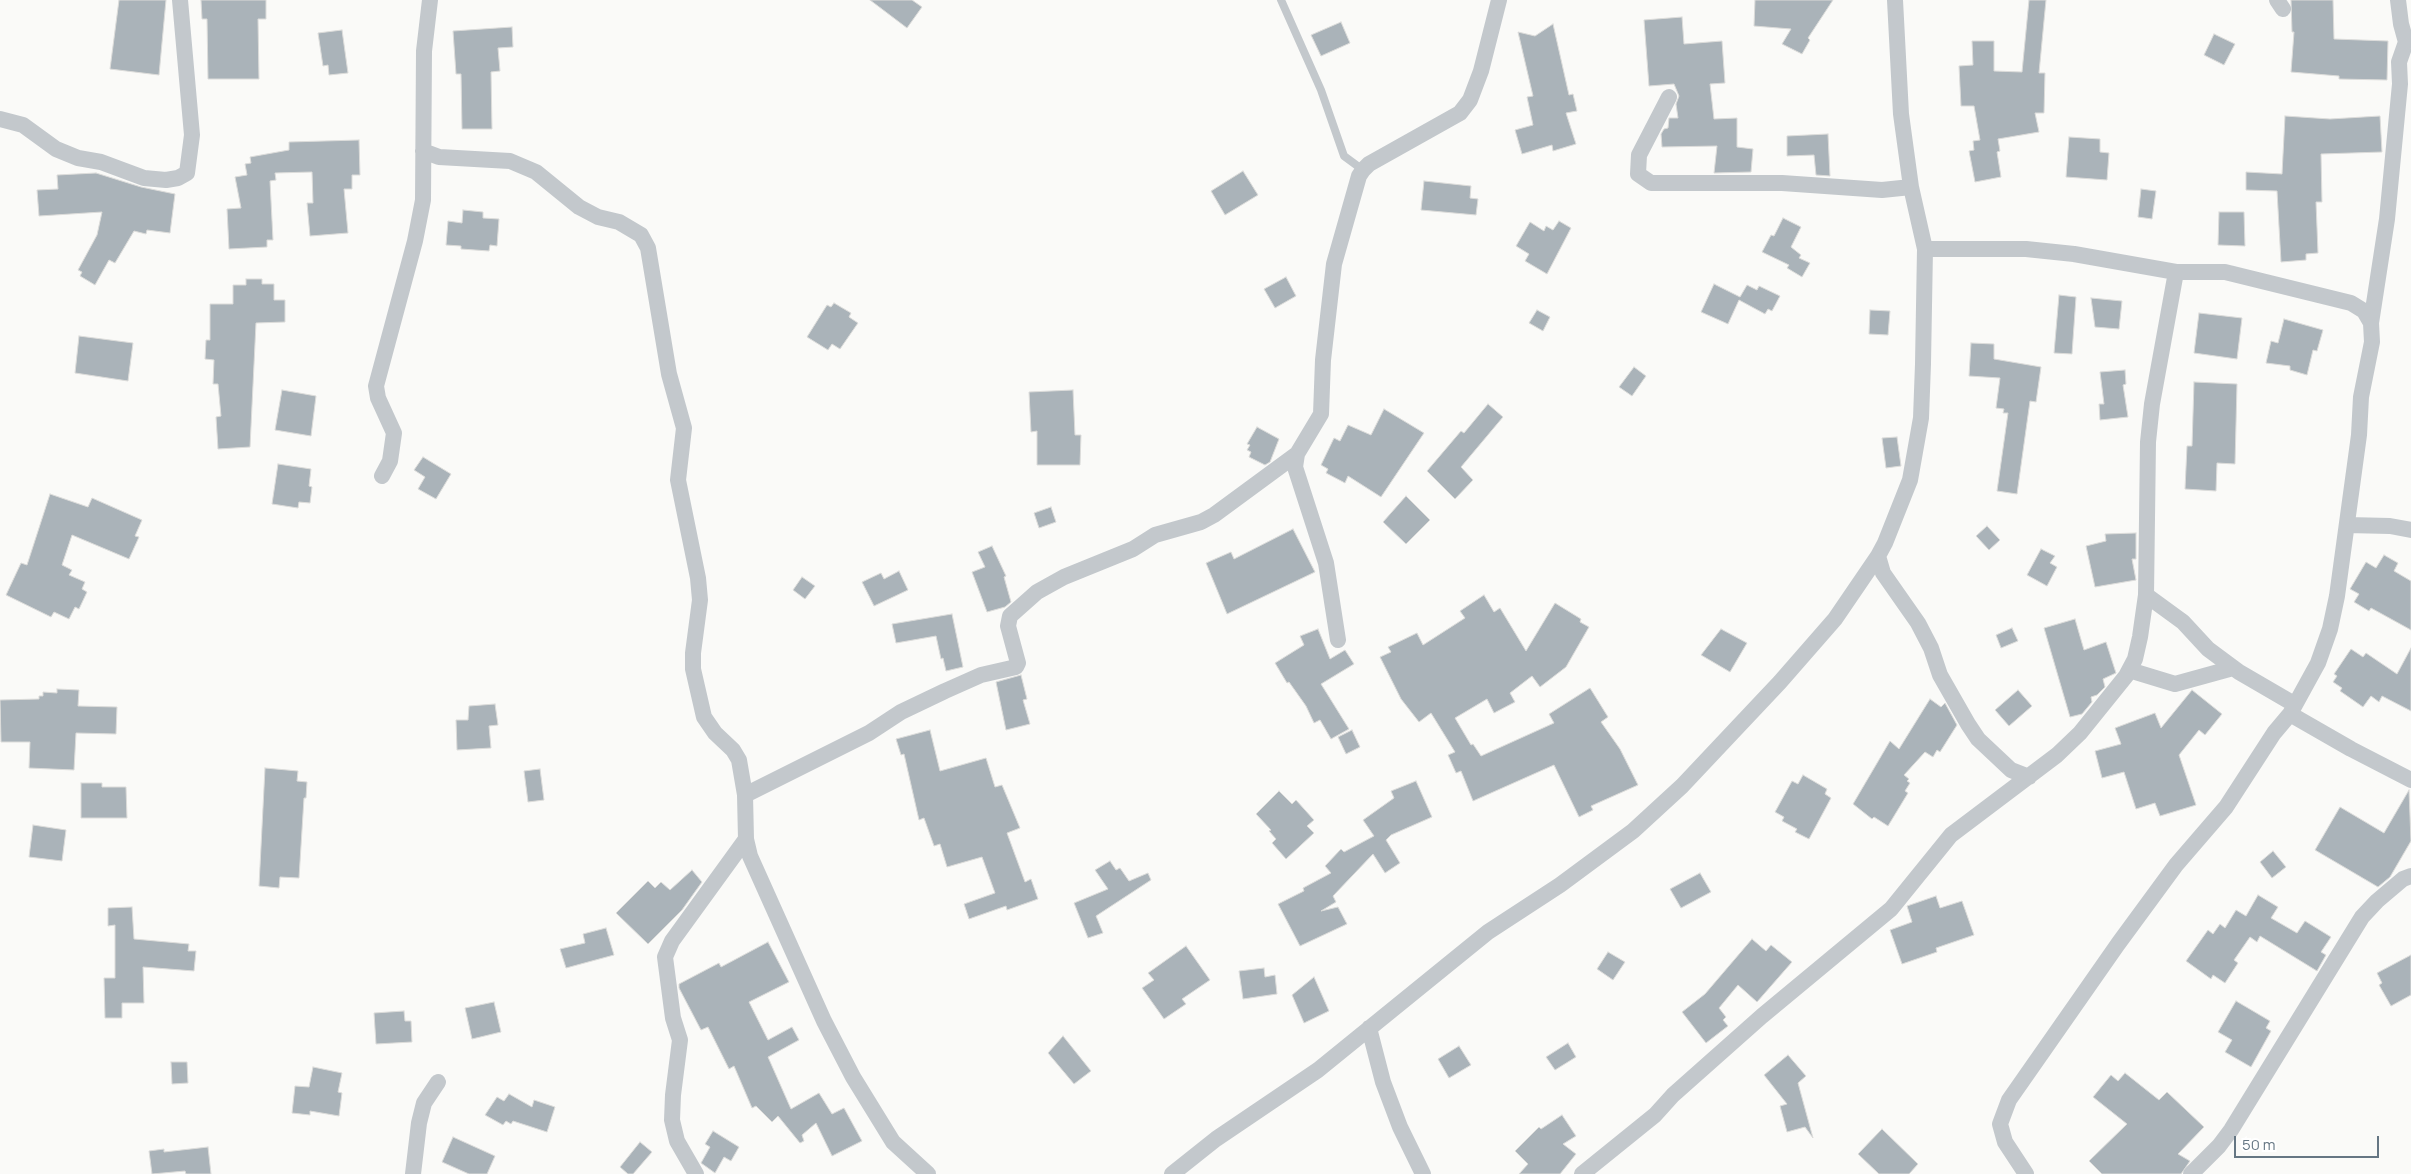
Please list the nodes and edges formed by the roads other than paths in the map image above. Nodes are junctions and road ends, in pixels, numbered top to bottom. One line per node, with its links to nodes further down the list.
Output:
1 (180, 0): 9 (street)
2 (430, 0): 10 (street)
3 (1281, 0): 11 (lane)
4 (1499, 0): 11 (street)
5 (1895, 0): 12 (street)
6 (2398, 0): 7 (street)
7 (2409, 40): 15 (street)
8 (1670, 97): 12 (street)
9 (0, 119)
10 (423, 152): 17 (street); 28 (street)
11 (1363, 170): 16 (street)
12 (1911, 187): 13 (street)
13 (1925, 249): 14 (street); 20 (street)
14 (2176, 272): 15 (street); 21 (street)
15 (2371, 323): 18 (street)
16 (1297, 454): 22 (street); 28 (street)
17 (382, 476)
18 (2347, 525): 19 (street); 25 (street)
19 (2411, 530)
20 (1878, 556): 26 (street); 31 (street)
21 (2146, 595): 23 (street); 24 (street)
22 (1338, 640)
23 (2233, 668): 24 (street); 25 (street)
24 (2129, 670): 26 (street)
25 (2292, 709): 27 (street); 39 (street)
26 (2029, 777): 38 (street)
27 (2411, 780)
28 (746, 795): 29 (street)
29 (746, 839): 34 (street); 35 (street)
30 (2411, 876): 40 (street)
31 (1369, 1028): 36 (street); 37 (street)
32 (438, 1082): 33 (street)
33 (413, 1174)
34 (696, 1174)
35 (928, 1174)
36 (1172, 1174)
37 (1422, 1174)
38 (1582, 1174)
39 (2026, 1174)
40 (2191, 1174)

